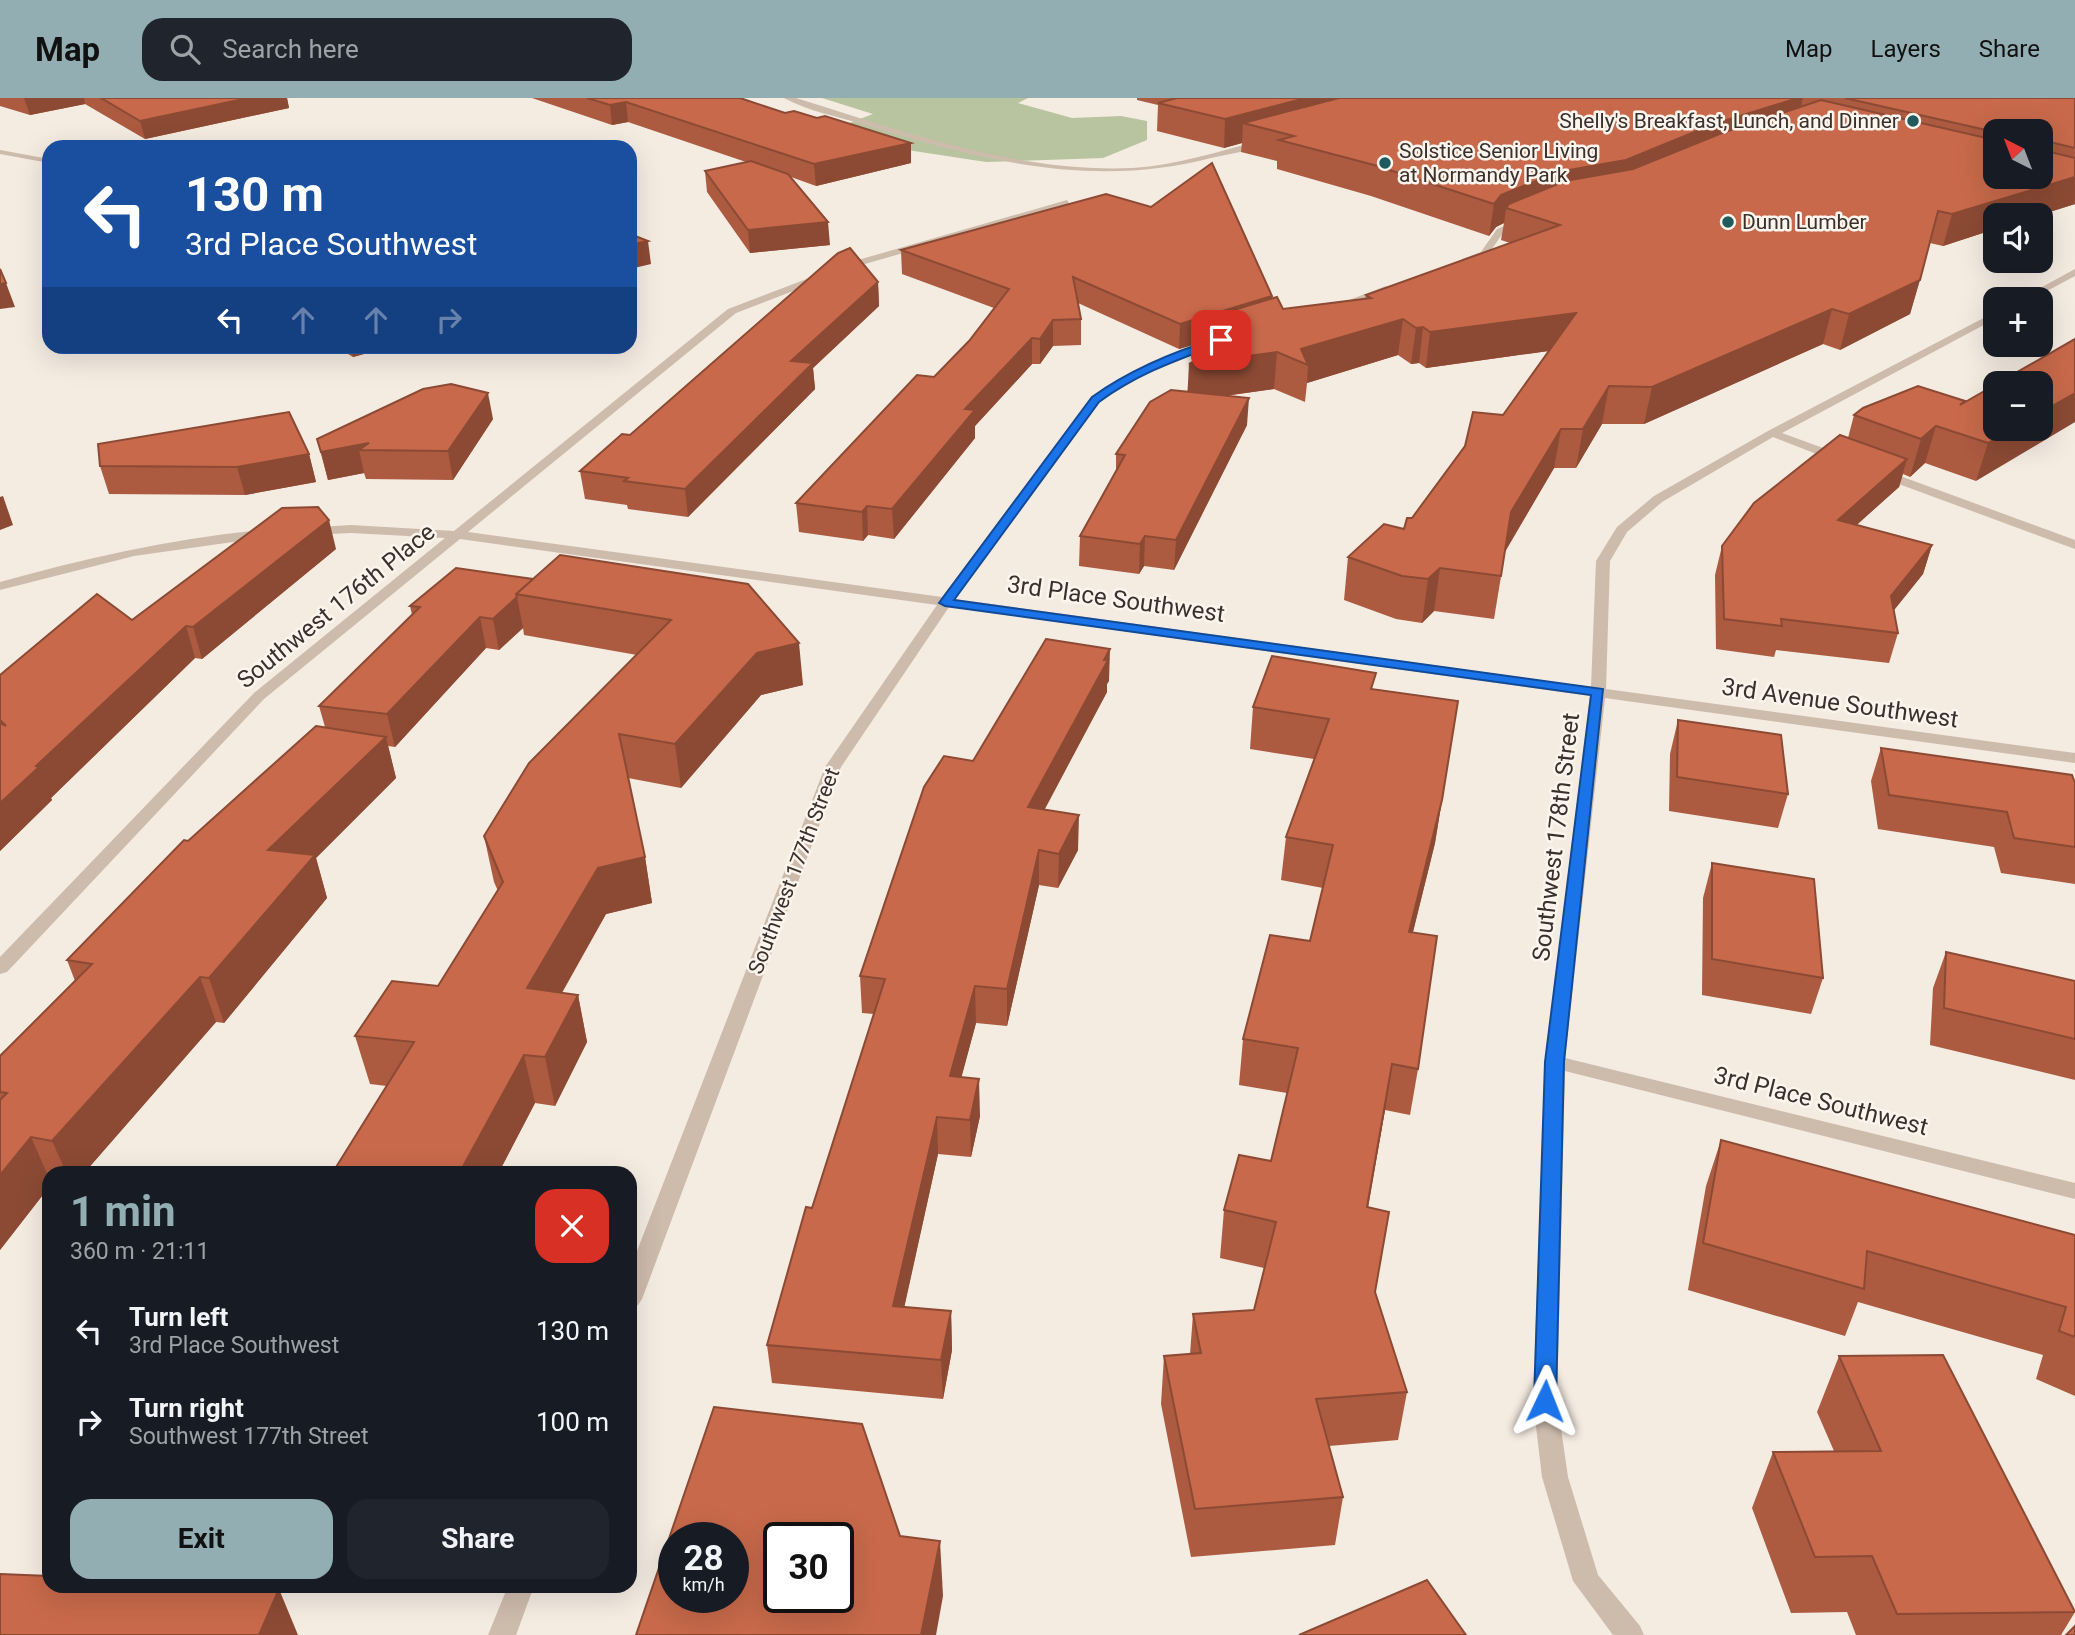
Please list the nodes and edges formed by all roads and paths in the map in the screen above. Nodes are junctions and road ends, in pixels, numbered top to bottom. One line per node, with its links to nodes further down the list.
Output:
1 (788, 98): 2 (street)
2 (1270, 140)
3 (0, 152): 4 (street)
4 (42, 160)
5 (1067, 204): 15 (street, Southwest 176th Place)
6 (1531, 218): 7 (street)
7 (1459, 263)
8 (2075, 272): 10 (street)
9 (1397, 285): 11 (street)
10 (2047, 287)
11 (1312, 314)
12 (1983, 321): 14 (street, Southwest 178th Street)
13 (1234, 337): 18 (street, Southwest 177th Street)
14 (1772, 433): 16 (street); 19 (street, Southwest 178th Street)
15 (460, 535): 17 (street, 3rd Place Southwest); 18 (street, 3rd Place Southwest); 21 (street, Southwest 176th Place)
16 (2075, 545)
17 (0, 586)
18 (945, 603): 19 (street, 3rd Place Southwest); 24 (street, Southwest 177th Street)
19 (1598, 692): 20 (street, 3rd Avenue Southwest); 22 (street, Southwest 178th Street)
20 (2075, 758)
21 (0, 968)
22 (1555, 1062): 23 (street, 3rd Place Southwest); 27 (street, Southwest 178th Street)
23 (2075, 1191)
24 (637, 1281)
25 (518, 1593): 26 (street)
26 (502, 1635)
27 (1630, 1635)

